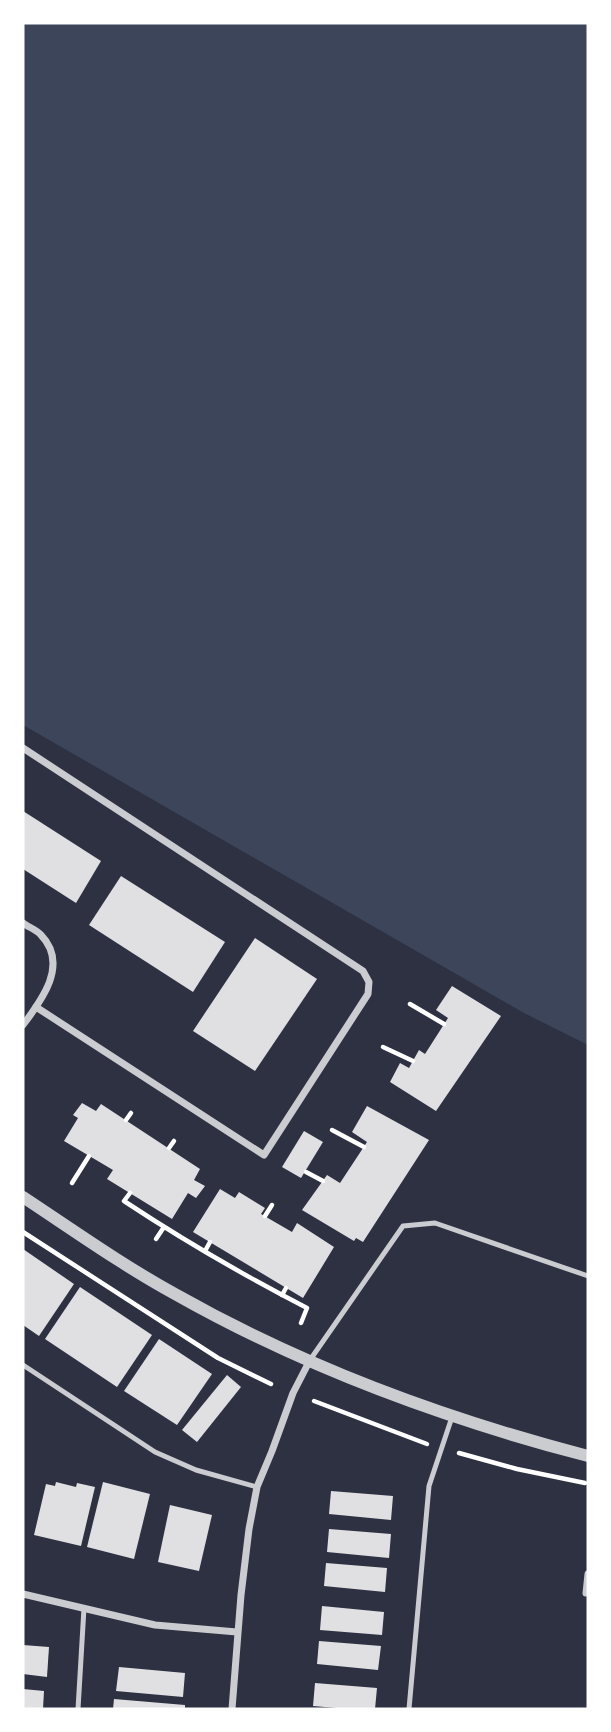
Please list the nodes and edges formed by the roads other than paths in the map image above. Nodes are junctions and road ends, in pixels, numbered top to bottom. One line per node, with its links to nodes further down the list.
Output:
1 (23, 748): 3 (street)
2 (23, 923): 3 (street)
3 (36, 1007): 4 (street)
4 (23, 1025)
5 (23, 1197): 7 (street)
6 (588, 1276): 7 (lane)
7 (310, 1360): 9 (street); 11 (street)
8 (23, 1365): 11 (lane)
9 (452, 1417): 10 (street); 19 (lane)
10 (588, 1456)
11 (257, 1487): 16 (street)
12 (588, 1574): 13 (street)
13 (586, 1593)
14 (23, 1594): 15 (street)
15 (85, 1607): 16 (street); 17 (lane)
16 (237, 1632): 18 (street)
17 (78, 1709)
18 (232, 1709)
19 (409, 1709)

